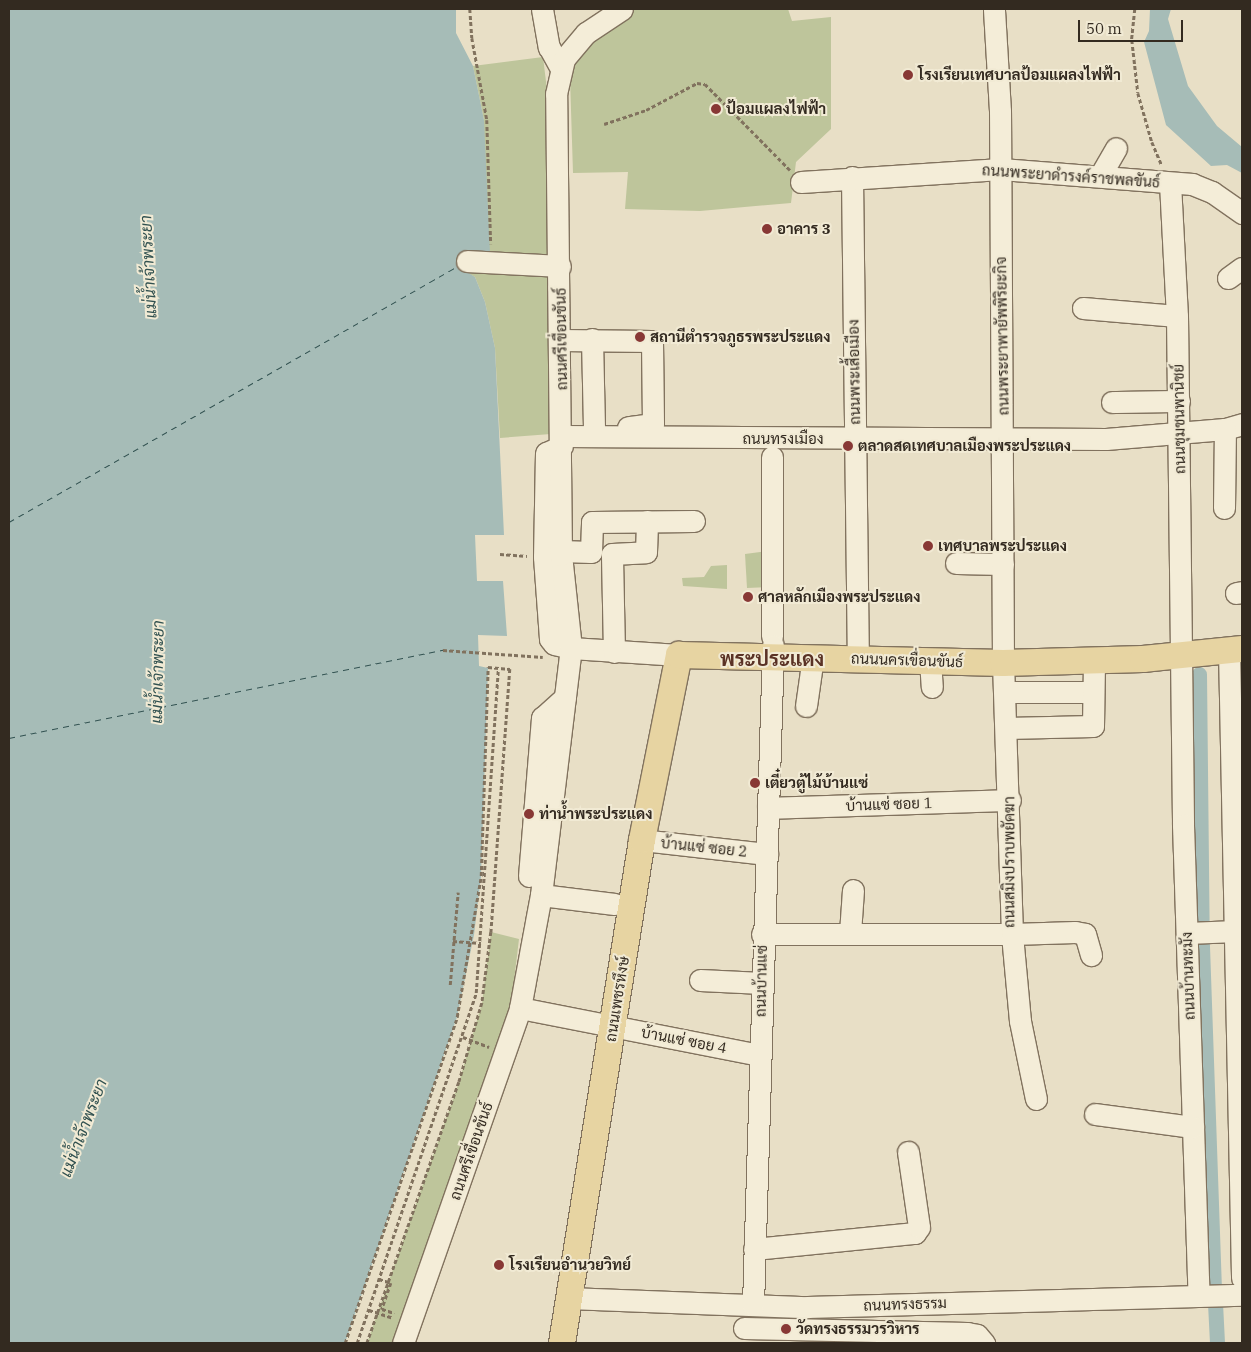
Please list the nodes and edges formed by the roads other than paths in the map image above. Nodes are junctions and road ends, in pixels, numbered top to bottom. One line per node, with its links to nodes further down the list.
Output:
1 (542, 9): 4 (street)
2 (622, 9): 4 (street, ถนนศรีเขื่อนขันธ์)
3 (994, 9): 6 (street, ถนนพระยาพายัพพิริยะกิจ)
4 (560, 67): 15 (street, ถนนศรีเขื่อนขันธ์)
5 (1116, 148): 7 (street)
6 (1001, 169): 7 (street, ถนนพระยาดำรงค์ราชพลขันธ์); 8 (street, ถนนพระยาดำรงค์ราชพลขันธ์); 27 (street, ถนนพระยาพายัพพิริยะกิจ)
7 (1100, 176): 10 (street, ถนนพระยาดำรงค์ราชพลขันธ์)
8 (852, 177): 9 (street, ถนนพระยาดำรงค์ราชพลขันธ์); 26 (street, ถนนพระเสื้อเมือง)
9 (802, 182)
10 (1170, 183): 11 (street, ถนนพระยาดำรงค์ราชพลขันธ์); 17 (street, ถนนชุมชนพานิชย์)
11 (1212, 192): 12 (street, ถนนพระยาดำรงค์ราชพลขันธ์); 13 (street)
12 (1242, 213)
13 (1242, 226)
14 (467, 261): 15 (street)
15 (560, 266): 18 (street, ถนนศรีเขื่อนขันธ์)
16 (1083, 308): 17 (street)
17 (1177, 316): 20 (street, ถนนชุมชนพานิชย์)
18 (560, 340): 19 (street); 25 (street, ถนนศรีเขื่อนขันธ์)
19 (592, 340): 23 (street); 23 (street)
20 (1179, 401): 21 (street); 24 (street, ถนนชุมชนพานิชย์)
21 (1112, 402)
22 (1234, 426): 24 (street, ถนนทรงเมือง); 29 (street)
23 (594, 427): 25 (street)
24 (1179, 432): 27 (street, ถนนทรงเมือง); 41 (street, ถนนชุมชนพานิชย์)
25 (562, 436): 26 (street, ถนนทรงเมือง); 32 (street, ถนนศรีเขื่อนขันธ์); 39 (street)
26 (854, 439): 27 (street, ถนนทรงเมือง); 43 (street, ถนนพระเสื้อเมือง)
27 (1003, 439): 35 (street, ถนนพระยาพายัพพิริยะกิจ)
28 (772, 457): 36 (street, ถนนบ้านแซ่)
29 (1224, 508)
30 (647, 521): 31 (street); 33 (street); 33 (street)
31 (694, 521)
32 (562, 551): 33 (street); 39 (street, ถนนศรีเขื่อนขันธ์)
33 (602, 553): 38 (street)
34 (956, 563): 35 (street)
35 (1003, 564): 46 (street, ถนนพระยาพายัพพิริยะกิจ)
36 (773, 646): 40 (main road, ถนนนครเขื่อนขันธ์); 42 (main road, ถนนนครเขื่อนขันธ์); 56 (street, ถนนบ้านแซ่)
37 (1235, 650): 41 (main road, ถนนนครเขื่อนขันธ์); 48 (street)
38 (614, 652): 39 (street, ถนนนครเขื่อนขันธ์); 40 (street, ถนนนครเขื่อนขันธ์)
39 (571, 654): 55 (street, ถนนศรีเขื่อนขันธ์)
40 (679, 656): 57 (main road, ถนนเพชรหึงษ์)
41 (1181, 656): 45 (main road, ถนนนครเขื่อนขันธ์); 64 (street, ถนนบ้านทะมัง)
42 (813, 657): 43 (main road, ถนนนครเขื่อนขันธ์); 51 (street)
43 (858, 658): 44 (main road, ถนนนครเขื่อนขันธ์)
44 (930, 661): 46 (main road, ถนนนครเขื่อนขันธ์); 47 (street)
45 (1094, 661): 46 (main road, ถนนนครเขื่อนขันธ์); 50 (street)
46 (1003, 663): 49 (street, ถนนสมิงปราบพยัคฆา)
47 (932, 687)
48 (1236, 688): 53 (street)
49 (1004, 692): 50 (street); 52 (street, ถนนสมิงปราบพยัคฆา)
50 (1093, 692): 52 (street)
51 (806, 706)
52 (1006, 728): 54 (street, ถนนสมิงปราบพยัคฆา)
53 (1237, 737): 61 (street)
54 (1010, 800): 56 (street, บ้านแซ่ ซอย 1); 67 (street, ถนนสมิงปราบพยัคฆา)
55 (543, 808): 60 (street, ถนนศรีเขื่อนขันธ์); 69 (street, ถนนศรีเขื่อนขันธ์)
56 (768, 808): 58 (street, ถนนบ้านแซ่)
57 (642, 840): 58 (street, บ้านแซ่ ซอย 2); 74 (main road, ถนนเพชรหึงษ์)
58 (767, 854): 65 (street, ถนนบ้านแซ่)
59 (853, 890): 66 (street)
60 (541, 895): 62 (street); 69 (street, ถนนศรีเขื่อนขันธ์)
61 (1239, 899): 63 (street)
62 (614, 904)
63 (1236, 931): 64 (street); 72 (street)
64 (1198, 933): 79 (street, ถนนบ้านทะมัง)
65 (762, 934): 66 (street, ถนนสมิงปราบพยัคฆา); 71 (street, ถนนบ้านแซ่)
66 (850, 934): 67 (street, ถนนสมิงปราบพยัคฆา)
67 (1012, 934): 68 (street); 77 (street)
68 (1092, 955)
69 (529, 956): 73 (street, ถนนศรีเขื่อนขันธ์)
70 (700, 980): 71 (street)
71 (762, 983): 76 (street, ถนนบ้านแซ่)
72 (1240, 996): 75 (street)
73 (520, 1008): 74 (street, บ้านแซ่ ซอย 4); 89 (street, ถนนศรีเขื่อนขันธ์)
74 (613, 1026): 76 (street, บ้านแซ่ ซอย 4); 86 (main road, ถนนเพชรหึงษ์)
75 (1240, 1030): 81 (street)
76 (760, 1055): 82 (street, ถนนบ้านแซ่)
77 (1036, 1099)
78 (1095, 1114): 79 (street)
79 (1193, 1127): 85 (street, ถนนบ้านทะมัง)
80 (908, 1152): 82 (street)
81 (1241, 1175): 83 (street)
82 (754, 1248): 87 (street, ถนนบ้านแซ่)
83 (1242, 1278)
84 (1242, 1294): 85 (street, ถนนทรงธรรม)
85 (1199, 1296): 87 (street, ถนนทรงธรรม)
86 (568, 1298): 87 (street, ถนนทรงธรรม); 90 (main road, ถนนเพชรหึงษ์)
87 (750, 1305): 88 (street, ถนนบ้านแซ่)
88 (743, 1336): 91 (street)
89 (403, 1343)
90 (562, 1343)
91 (984, 1343)

